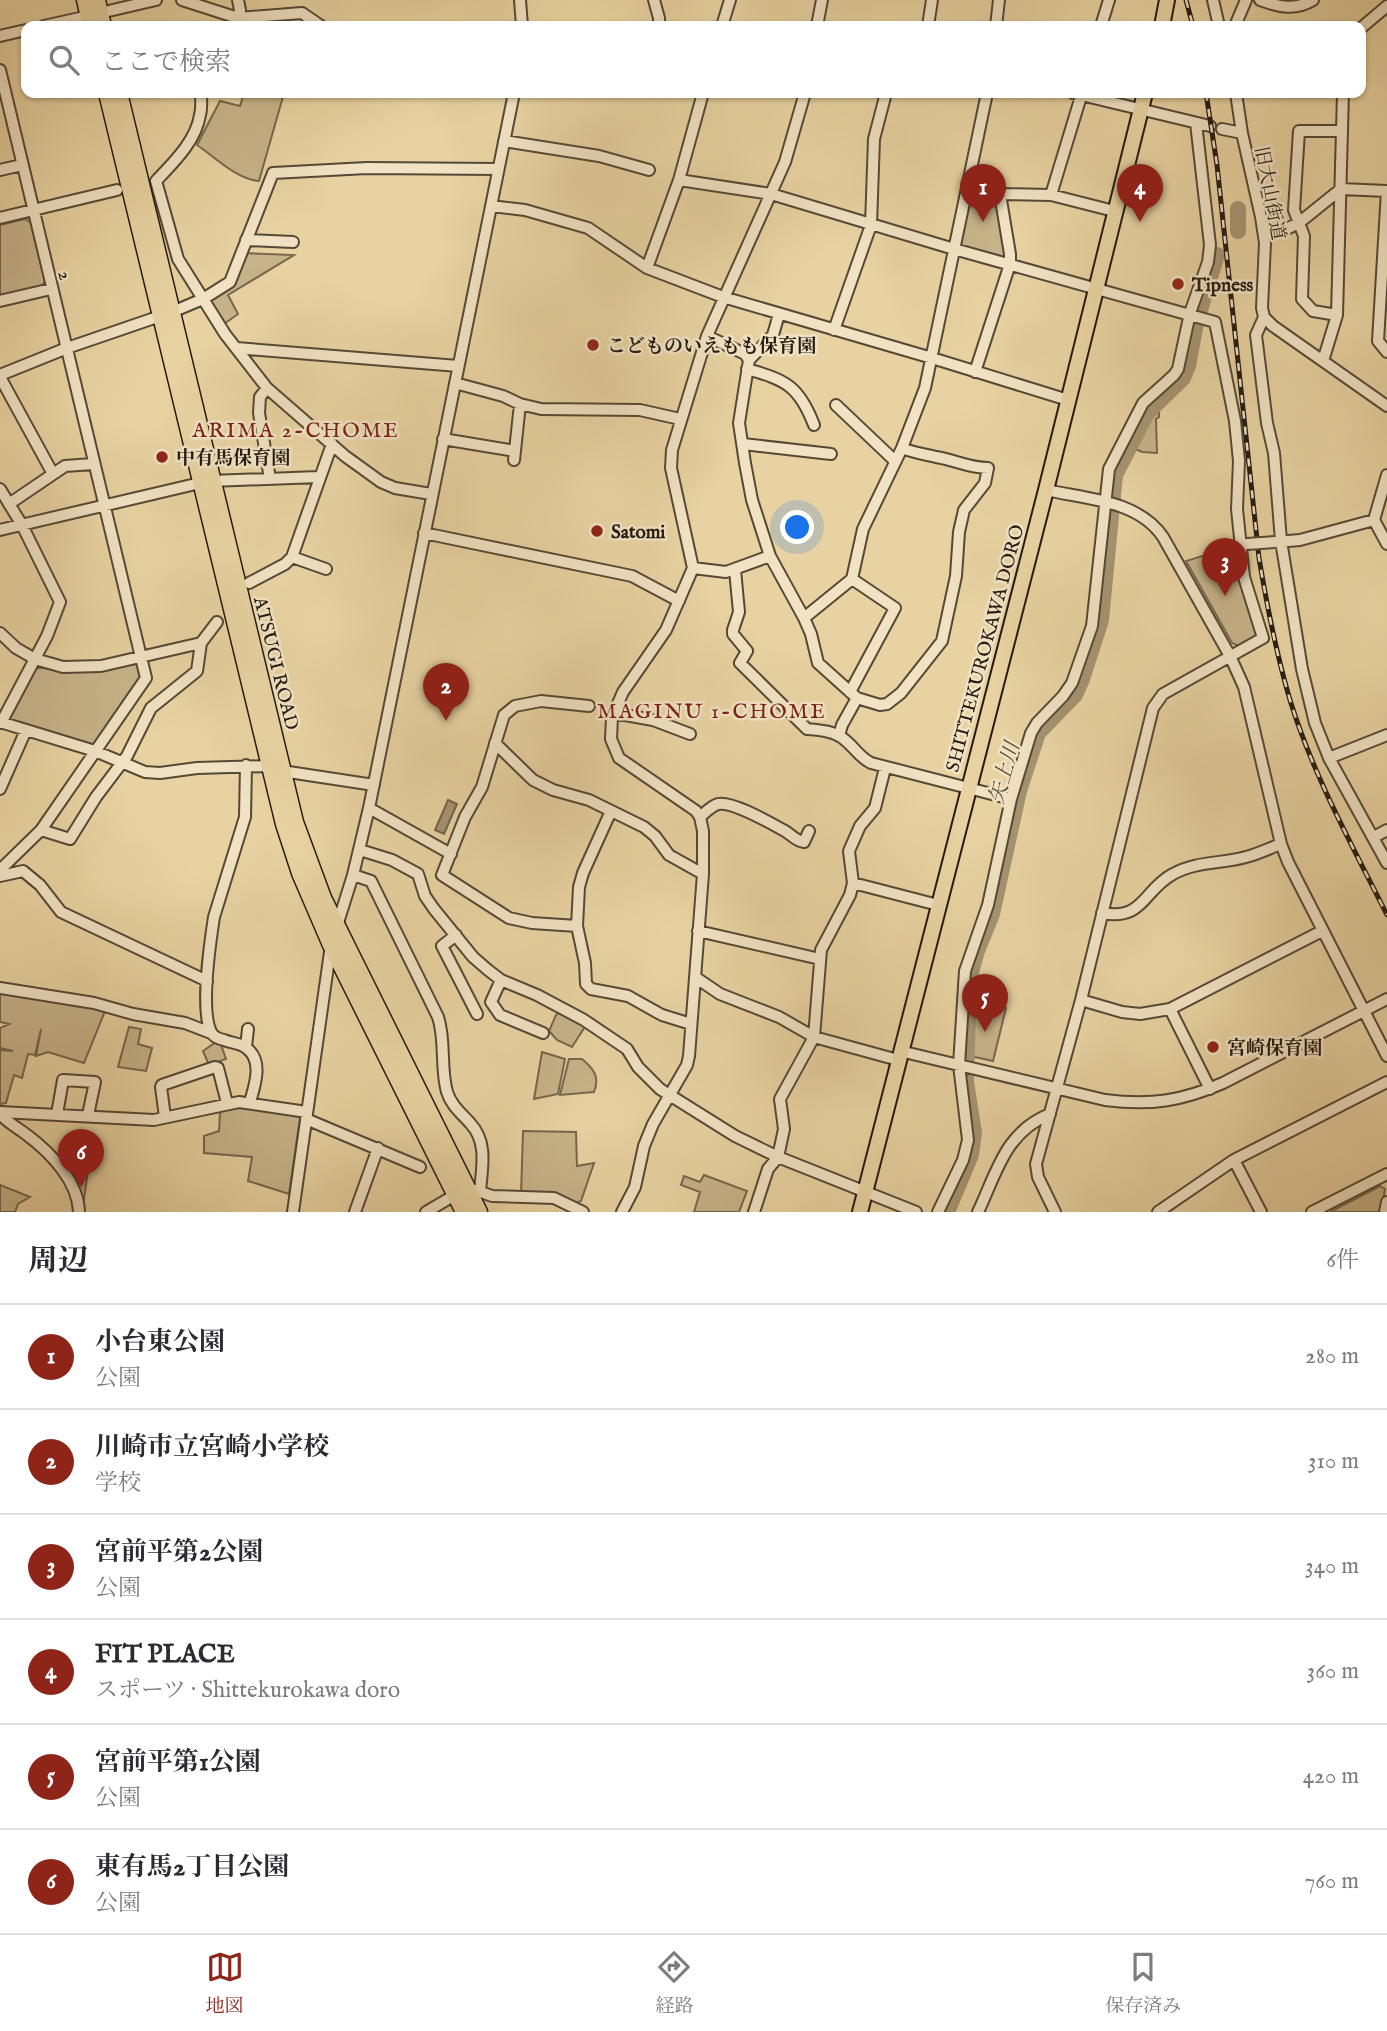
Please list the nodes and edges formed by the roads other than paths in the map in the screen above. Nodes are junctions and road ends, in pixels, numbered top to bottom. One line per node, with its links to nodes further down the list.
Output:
1 (156, 0): 17 (street)
2 (182, 0): 19 (street)
3 (238, 0): 20 (street)
4 (520, 0): 23 (street)
5 (654, 0): 24 (street)
6 (730, 0): 25 (street)
7 (822, 0): 26 (street)
8 (932, 0): 27 (street)
9 (999, 0): 28 (street)
10 (1109, 0): 29 (street)
11 (1167, 0): 30 (main road)
12 (1213, 0): 31 (street)
13 (1247, 0): 32 (street)
14 (1260, 0): 15 (street)
15 (1313, 0)
16 (1387, 6): 33 (street)
17 (94, 14): 18 (street)
18 (65, 21)
19 (234, 21)
20 (237, 21)
21 (243, 21): 22 (street)
22 (316, 21)
23 (522, 21)
24 (659, 21)
25 (724, 21)
26 (818, 21)
27 (929, 21)
28 (997, 21)
29 (1103, 21)
30 (1163, 21)
31 (1218, 21)
32 (1237, 21)
33 (1366, 24)
34 (21, 31): 35 (street)
35 (0, 36)
36 (0, 71): 55 (street, 2)
37 (108, 98): 84 (highway, ATSUGI ROAD)
38 (120, 98): 84 (highway, ATSUGI ROAD)
39 (201, 98): 82 (street)
40 (513, 98): 54 (street)
41 (702, 98): 59 (street)
42 (803, 98): 64 (street)
43 (885, 98): 72 (street)
44 (986, 98): 60 (street)
45 (1078, 98): 66 (street)
46 (1097, 98): 50 (street)
47 (1144, 98): 50 (main road, SHITTEKUROKAWA DORO)
48 (1237, 98): 53 (street, 旧大山街道)
49 (1343, 98): 52 (street)
50 (1141, 108): 51 (street); 69 (main road, SHITTEKUROKAWA DORO)
51 (1196, 123): 53 (street); 86 (street)
52 (1342, 131): 61 (street); 71 (street)
53 (1241, 133): 73 (street, 旧大山街道)
54 (505, 141): 56 (street); 58 (street)
55 (22, 165): 57 (street); 68 (street, 2)
56 (498, 169): 67 (street); 74 (street)
57 (0, 170)
58 (649, 170)
59 (679, 180): 64 (street); 78 (street)
60 (967, 187): 65 (street); 76 (street)
61 (1341, 189): 63 (street); 71 (street); 87 (street)
62 (117, 190): 68 (street)
63 (1387, 191): 93 (street)
64 (771, 194): 72 (street); 81 (street)
65 (1000, 194): 66 (street); 77 (street)
66 (1051, 195): 69 (street)
67 (491, 206): 78 (street); 97 (street)
68 (33, 210): 70 (street); 80 (street, 2)
69 (1114, 211): 79 (main road, SHITTEKUROKAWA DORO)
70 (0, 218)
71 (1300, 222): 73 (street); 87 (street)
72 (871, 225): 76 (street); 89 (street)
73 (1263, 231): 88 (street, 旧大山街道)
74 (246, 240): 75 (street); 82 (street)
75 (293, 242)
76 (954, 249): 77 (street); 94 (street)
77 (1010, 264): 79 (street); 98 (street)
78 (647, 268): 81 (street)
79 (1095, 288): 86 (street); 102 (main road, SHITTEKUROKAWA DORO)
80 (51, 289): 83 (street); 91 (street, 2)
81 (723, 298): 85 (street); 90 (street)
82 (203, 299): 84 (street); 92 (street)
83 (0, 301)
84 (166, 314): 91 (street); 119 (highway, ATSUGI ROAD)
85 (779, 314): 89 (street); 96 (street)
86 (1196, 315): 124 (street); 131 (street)
87 (1338, 315): 95 (street)
88 (1264, 317): 95 (street); 130 (street, 旧大山街道)
89 (834, 330): 94 (street)
90 (707, 336): 96 (street); 106 (street)
91 (67, 348): 99 (street); 114 (street, 2)
92 (236, 348): 97 (street); 101 (street)
93 (1387, 352)
94 (932, 358): 98 (street); 111 (street)
95 (1323, 361): 105 (street)
96 (748, 364): 107 (street); 110 (street)
97 (458, 366): 100 (street)
98 (975, 372): 102 (street)
99 (0, 376): 115 (street)
100 (455, 383): 103 (street); 108 (street)
101 (267, 388): 109 (street); 118 (street)
102 (1068, 400): 121 (main road, SHITTEKUROKAWA DORO)
103 (520, 404): 106 (street); 108 (street)
104 (836, 405): 113 (street)
105 (1387, 406)
106 (680, 419): 135 (street)
107 (814, 425)
108 (443, 439): 122 (street)
109 (332, 444): 117 (street); 122 (street)
110 (743, 444): 112 (street); 133 (street)
111 (902, 448): 113 (street); 148 (street)
112 (831, 454)
113 (895, 461): 138 (street)
114 (93, 464): 115 (street); 125 (street, 2)
115 (53, 474): 123 (street)
116 (1387, 475): 126 (street)
117 (318, 477): 118 (street); 134 (street)
118 (270, 479): 119 (street)
119 (206, 482): 125 (street); 161 (highway, ATSUGI ROAD)
120 (0, 489): 123 (street)
121 (1046, 490): 124 (street); 164 (main road, SHITTEKUROKAWA DORO)
122 (432, 494): 129 (street)
123 (9, 504): 127 (street)
124 (1109, 504): 146 (street); 166 (street)
125 (104, 505): 127 (street); 145 (street, 2)
126 (1374, 520): 130 (street); 132 (street)
127 (22, 525): 128 (street); 147 (street)
128 (0, 530)
129 (424, 533): 140 (street); 163 (street)
130 (1278, 542): 131 (street, bridge); 158 (street, 旧大山街道)
131 (1244, 544): 146 (street)
132 (1387, 544)
133 (770, 556): 137 (street); 141 (street)
134 (292, 557): 136 (street); 139 (street)
135 (692, 568): 137 (street); 140 (street)
136 (326, 569)
137 (735, 570): 154 (street)
138 (852, 579): 141 (street); 148 (street)
139 (249, 583)
140 (679, 601): 150 (street)
141 (804, 618): 148 (street)
142 (217, 622): 144 (street)
143 (0, 634): 147 (street)
144 (201, 643): 145 (street); 159 (street)
145 (140, 656): 147 (street); 157 (street, 2)
146 (1230, 656): 174 (street); 184 (street)
147 (36, 659): 151 (street)
148 (854, 695): 154 (street)
149 (589, 706): 156 (street)
150 (614, 713): 153 (street); 169 (street)
151 (0, 723): 152 (street)
152 (26, 730): 157 (street); 165 (street)
153 (690, 734)
154 (839, 736): 162 (street)
155 (1387, 736): 158 (street)
156 (495, 743): 168 (street); 176 (street)
157 (95, 751): 159 (street); 170 (street)
158 (1329, 758): 173 (street, 旧大山街道)
159 (121, 764): 160 (street); 170 (street)
160 (246, 765): 161 (street); 194 (street)
161 (275, 768): 163 (street); 186 (highway, ATSUGI ROAD); 190 (highway, ATSUGI ROAD)
162 (885, 768): 164 (street); 182 (street)
163 (373, 785): 167 (street)
164 (967, 788): 166 (street); 183 (main road, SHITTEKUROKAWA DORO)
165 (0, 789)
166 (1010, 799): 209 (street)
167 (369, 808): 175 (street); 176 (street)
168 (611, 811): 179 (street); 185 (street)
169 (700, 817): 172 (street); 179 (street)
170 (41, 830): 178 (street)
171 (1387, 830): 173 (street)
172 (809, 831)
173 (1374, 837): 177 (street, 旧大山街道)
174 (1281, 844): 184 (street); 188 (street)
175 (360, 850): 180 (street); 189 (street)
176 (450, 854): 185 (street)
177 (1387, 863)
178 (0, 870)
179 (702, 874): 187 (street)
180 (353, 875): 186 (street); 227 (street)
181 (0, 876): 194 (street)
182 (853, 883): 183 (street); 191 (street)
183 (938, 905): 207 (main road, SHITTEKUROKAWA DORO)
184 (1102, 913): 197 (street)
185 (577, 926): 201 (street)
186 (337, 927): 190 (street); 227 (highway, ATSUGI ROAD)
187 (698, 931): 191 (street); 192 (street)
188 (1322, 931): 198 (street); 199 (street)
189 (456, 935): 193 (street); 200 (street)
190 (331, 944): 220 (street); 227 (highway, ATSUGI ROAD)
191 (820, 959): 205 (street)
192 (695, 977): 201 (street); 205 (street)
193 (501, 981): 204 (street); 213 (street)
194 (207, 982): 203 (street)
195 (0, 988): 203 (street)
196 (1387, 999): 199 (street)
197 (1081, 1000): 198 (street); 211 (street)
198 (1170, 1009): 212 (street)
199 (1364, 1010): 208 (street); 212 (street)
200 (477, 1014)
201 (691, 1024): 213 (street)
202 (248, 1029): 206 (street)
203 (211, 1033): 206 (street)
204 (543, 1033)
205 (814, 1037): 207 (street); 223 (street)
206 (246, 1047): 214 (street)
207 (899, 1056): 209 (street); 228 (main road, SHITTEKUROKAWA DORO)
208 (1387, 1056)
209 (959, 1065): 211 (street); 241 (street)
210 (1387, 1082): 224 (street)
211 (1056, 1088): 212 (street); 218 (street)
212 (1210, 1088)
213 (670, 1095): 223 (street); 237 (street)
214 (250, 1102): 215 (street); 220 (street)
215 (227, 1103): 221 (street); 221 (street)
216 (0, 1113): 217 (street); 230 (street)
217 (57, 1114): 219 (street); 219 (street)
218 (1050, 1114): 242 (street); 243 (street)
219 (88, 1115): 221 (street)
220 (306, 1116): 222 (street); 231 (street)
221 (165, 1117)
222 (378, 1148): 225 (street); 232 (street)
223 (778, 1157): 228 (street); 238 (street)
224 (1234, 1160): 244 (street); 245 (street)
225 (420, 1167)
226 (1387, 1174): 246 (street)
227 (467, 1191): 233 (street); 234 (highway, ATSUGI ROAD); 235 (highway, ATSUGI ROAD); 236 (street)
228 (865, 1193): 239 (main road, SHITTEKUROKAWA DORO); 240 (street)
229 (1387, 1202): 247 (street)
230 (82, 1211)
231 (293, 1212)
232 (355, 1212)
233 (426, 1212)
234 (464, 1212)
235 (479, 1212)
236 (583, 1212)
237 (622, 1212)
238 (754, 1212)
239 (860, 1212)
240 (916, 1212)
241 (938, 1212)
242 (978, 1212)
243 (1055, 1212)
244 (1158, 1212)
245 (1261, 1212)
246 (1312, 1212)
247 (1385, 1212)

